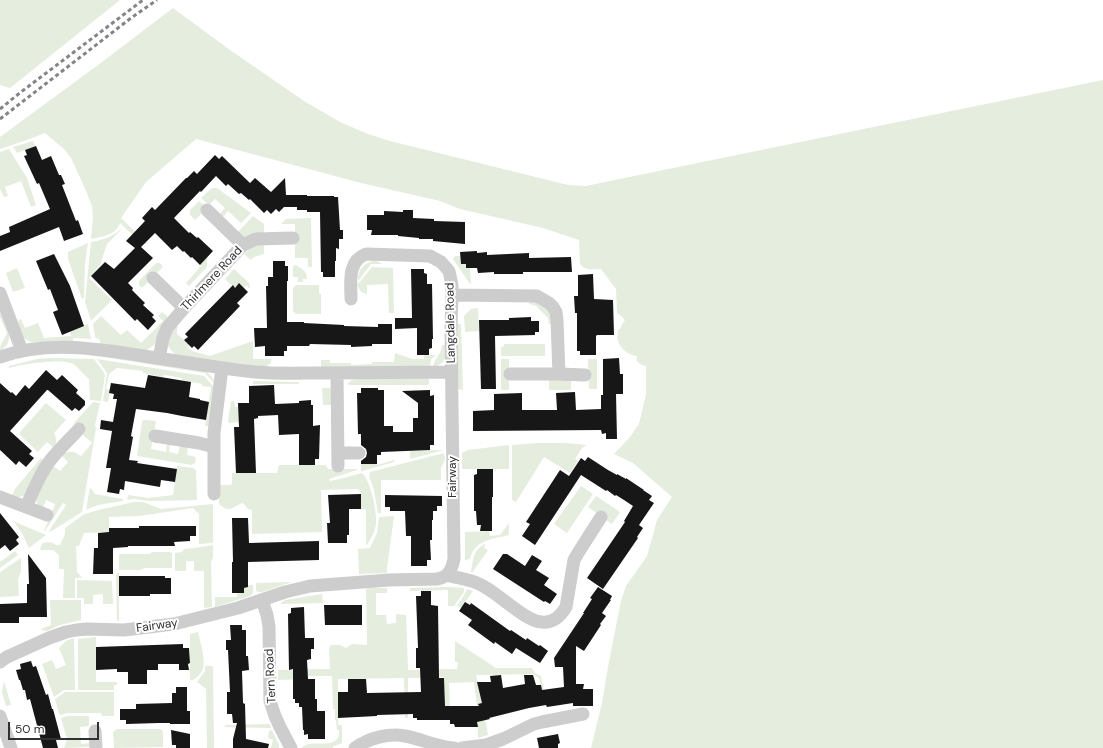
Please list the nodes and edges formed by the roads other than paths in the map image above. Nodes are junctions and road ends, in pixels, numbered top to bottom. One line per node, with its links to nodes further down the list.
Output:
1 (206, 210): 3 (street)
2 (293, 238): 3 (street, Thirlmere Road)
3 (243, 245): 8 (street, Thirlmere Road)
4 (153, 278): 8 (street)
5 (0, 293): 9 (street)
6 (452, 295): 7 (street, Langdale Road); 13 (street, Langdale Road); 16 (street)
7 (351, 299)
8 (184, 308): 11 (street, Thirlmere Road)
9 (22, 351): 10 (street); 11 (street)
10 (0, 357)
11 (159, 358): 12 (street)
12 (222, 368): 14 (street); 20 (street)
13 (452, 372): 14 (street); 27 (street, Fairway)
14 (337, 373): 21 (street)
15 (510, 374): 16 (street)
16 (559, 374): 17 (street)
17 (585, 375)
18 (79, 429): 24 (street)
19 (156, 436): 20 (street)
20 (214, 447): 22 (street)
21 (359, 453)
22 (214, 494)
23 (0, 497): 24 (street)
24 (26, 506): 25 (street)
25 (47, 515)
26 (601, 517): 27 (street)
27 (447, 575): 28 (street, Fairway)
28 (262, 600): 29 (street, Fairway); 36 (street, Tern Road)
29 (0, 662)
30 (583, 714): 33 (street)
31 (0, 719): 34 (street)
32 (95, 731): 35 (street)
33 (504, 744): 39 (street)
34 (11, 748)
35 (96, 748)
36 (291, 748)
37 (355, 748): 38 (street)
38 (445, 748)
39 (462, 748)

